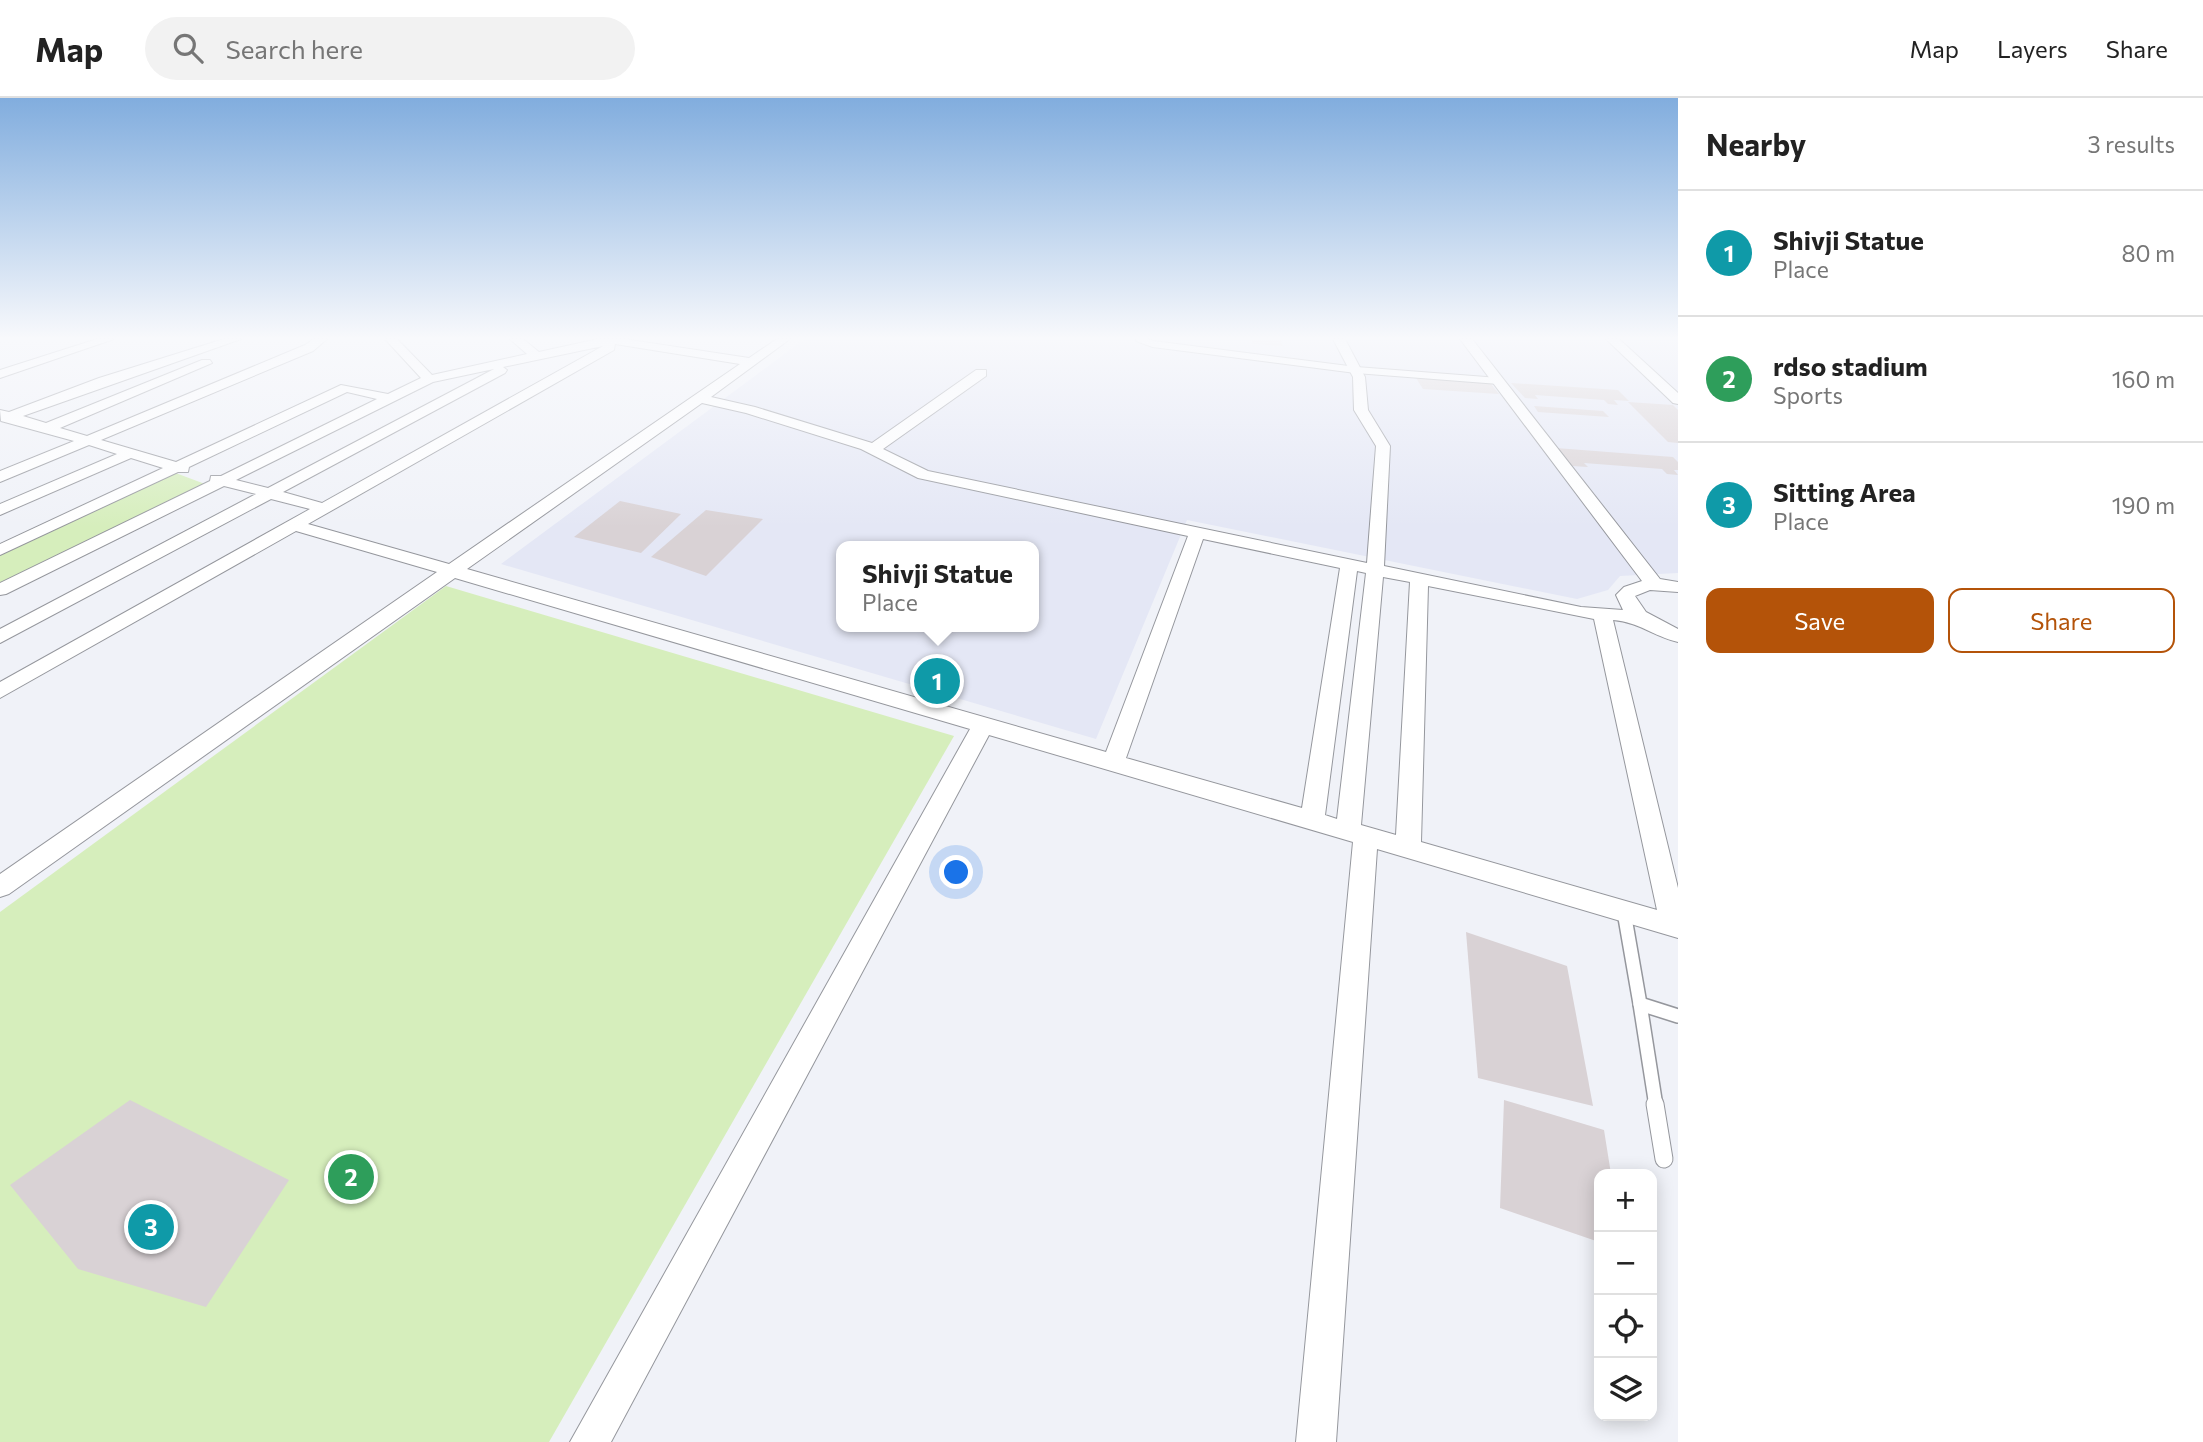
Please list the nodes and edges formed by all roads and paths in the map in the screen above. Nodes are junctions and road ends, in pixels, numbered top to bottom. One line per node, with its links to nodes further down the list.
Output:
1 (46, 402): 13 (street)
2 (119, 402): 14 (street)
3 (179, 402): 15 (street)
4 (317, 402): 18 (street)
5 (379, 402): 20 (street)
6 (445, 402): 21 (street)
7 (513, 402): 22 (street)
8 (695, 402): 29 (street)
9 (716, 402): 16 (street)
10 (940, 402): 16 (street)
11 (1360, 402): 28 (street)
12 (1515, 402): 31 (street)
13 (3, 417): 14 (street)
14 (47, 428): 15 (street)
15 (88, 440): 17 (street); 19 (street)
16 (872, 450): 25 (street)
17 (131, 453): 18 (street); 23 (street)
18 (177, 467): 20 (street); 26 (street)
19 (0, 477)
20 (221, 480): 21 (street); 33 (street)
21 (270, 494): 22 (street); 37 (street)
22 (324, 508): 24 (street)
23 (0, 510)
24 (294, 525): 29 (street); 38 (street)
25 (1197, 533): 27 (street); 40 (street)
26 (0, 550)
27 (1349, 565): 28 (street); 41 (street)
28 (1375, 570): 30 (street); 42 (street)
29 (452, 572): 39 (street); 44 (street)
30 (1419, 579): 34 (street); 43 (street)
31 (1655, 585): 32 (street); 35 (street)
32 (1678, 587)
33 (0, 590)
34 (1602, 614): 35 (street); 46 (street)
35 (1638, 616): 36 (street)
36 (1678, 636)
37 (0, 637)
38 (0, 691)
39 (983, 726): 40 (street); 50 (street)
40 (1113, 764): 41 (street)
41 (1311, 821): 42 (street)
42 (1357, 835): 43 (street); 51 (street)
43 (1408, 849): 45 (street)
44 (0, 887)
45 (1624, 912): 46 (street); 47 (lane)
46 (1676, 927)
47 (1640, 1004): 48 (lane); 49 (lane)
48 (1678, 1016)
49 (1664, 1159)
50 (590, 1442)
51 (1316, 1442)

